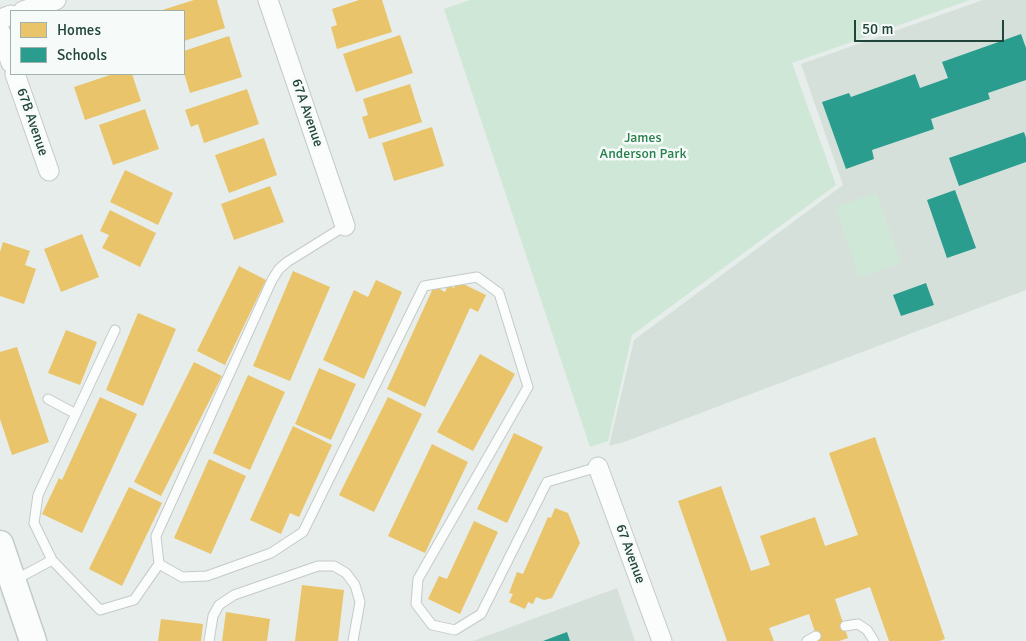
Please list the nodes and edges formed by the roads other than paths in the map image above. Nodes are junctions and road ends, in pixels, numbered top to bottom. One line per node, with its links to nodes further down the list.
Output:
1 (56, 0): 3 (street)
2 (268, 0): 8 (street, 67A Avenue)
3 (26, 10)
4 (0, 31): 5 (street)
5 (10, 60)
6 (15, 75): 7 (street, 67B Avenue)
7 (49, 171)
8 (346, 226): 15 (lane)
9 (114, 330): 11 (lane)
10 (48, 399): 11 (lane)
11 (76, 414): 14 (lane)
12 (598, 467): 15 (lane); 22 (street, 67 Avenue)
13 (0, 544): 16 (street)
14 (52, 560): 15 (lane); 16 (lane)
15 (159, 564)
16 (13, 581): 19 (street)
17 (845, 626): 24 (lane)
18 (816, 636): 23 (lane)
19 (33, 641)
20 (209, 641): 21 (lane)
21 (352, 641)
22 (662, 641)
23 (807, 641)
24 (874, 641)

